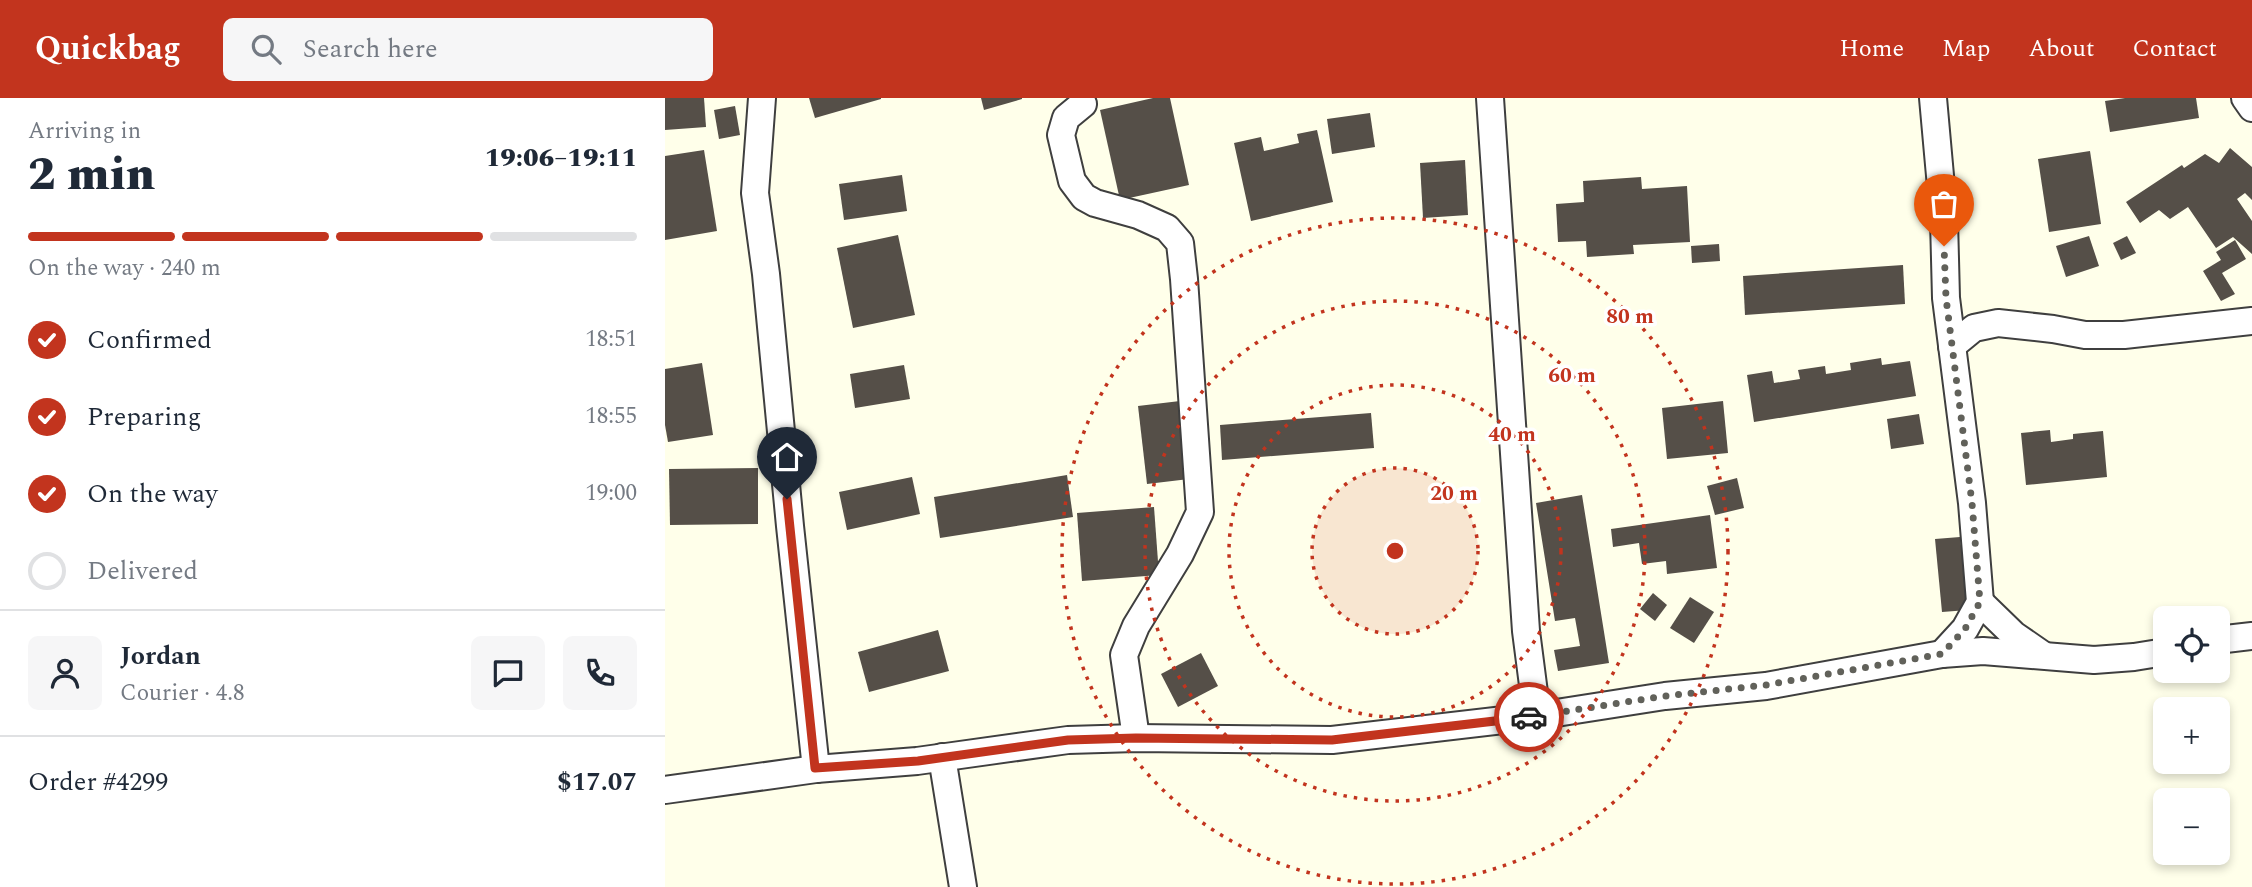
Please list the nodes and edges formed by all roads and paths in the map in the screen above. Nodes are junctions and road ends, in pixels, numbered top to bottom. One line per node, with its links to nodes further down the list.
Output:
1 (762, 98): 18 (street)
2 (1490, 98): 15 (street)
3 (1933, 98): 8 (street)
4 (2245, 98): 6 (street)
5 (1083, 104): 16 (street)
6 (2252, 108)
7 (2252, 321): 8 (street)
8 (1952, 346): 9 (street)
9 (1980, 602): 12 (street); 14 (street)
10 (2252, 636): 11 (street)
11 (2230, 639)
12 (1942, 654): 14 (street); 15 (street)
13 (2153, 654): 14 (street)
14 (2044, 655)
15 (1537, 716): 16 (street)
16 (1136, 738): 17 (street)
17 (942, 757): 18 (street); 20 (street)
18 (815, 768): 19 (street)
19 (665, 790)
20 (963, 887)

